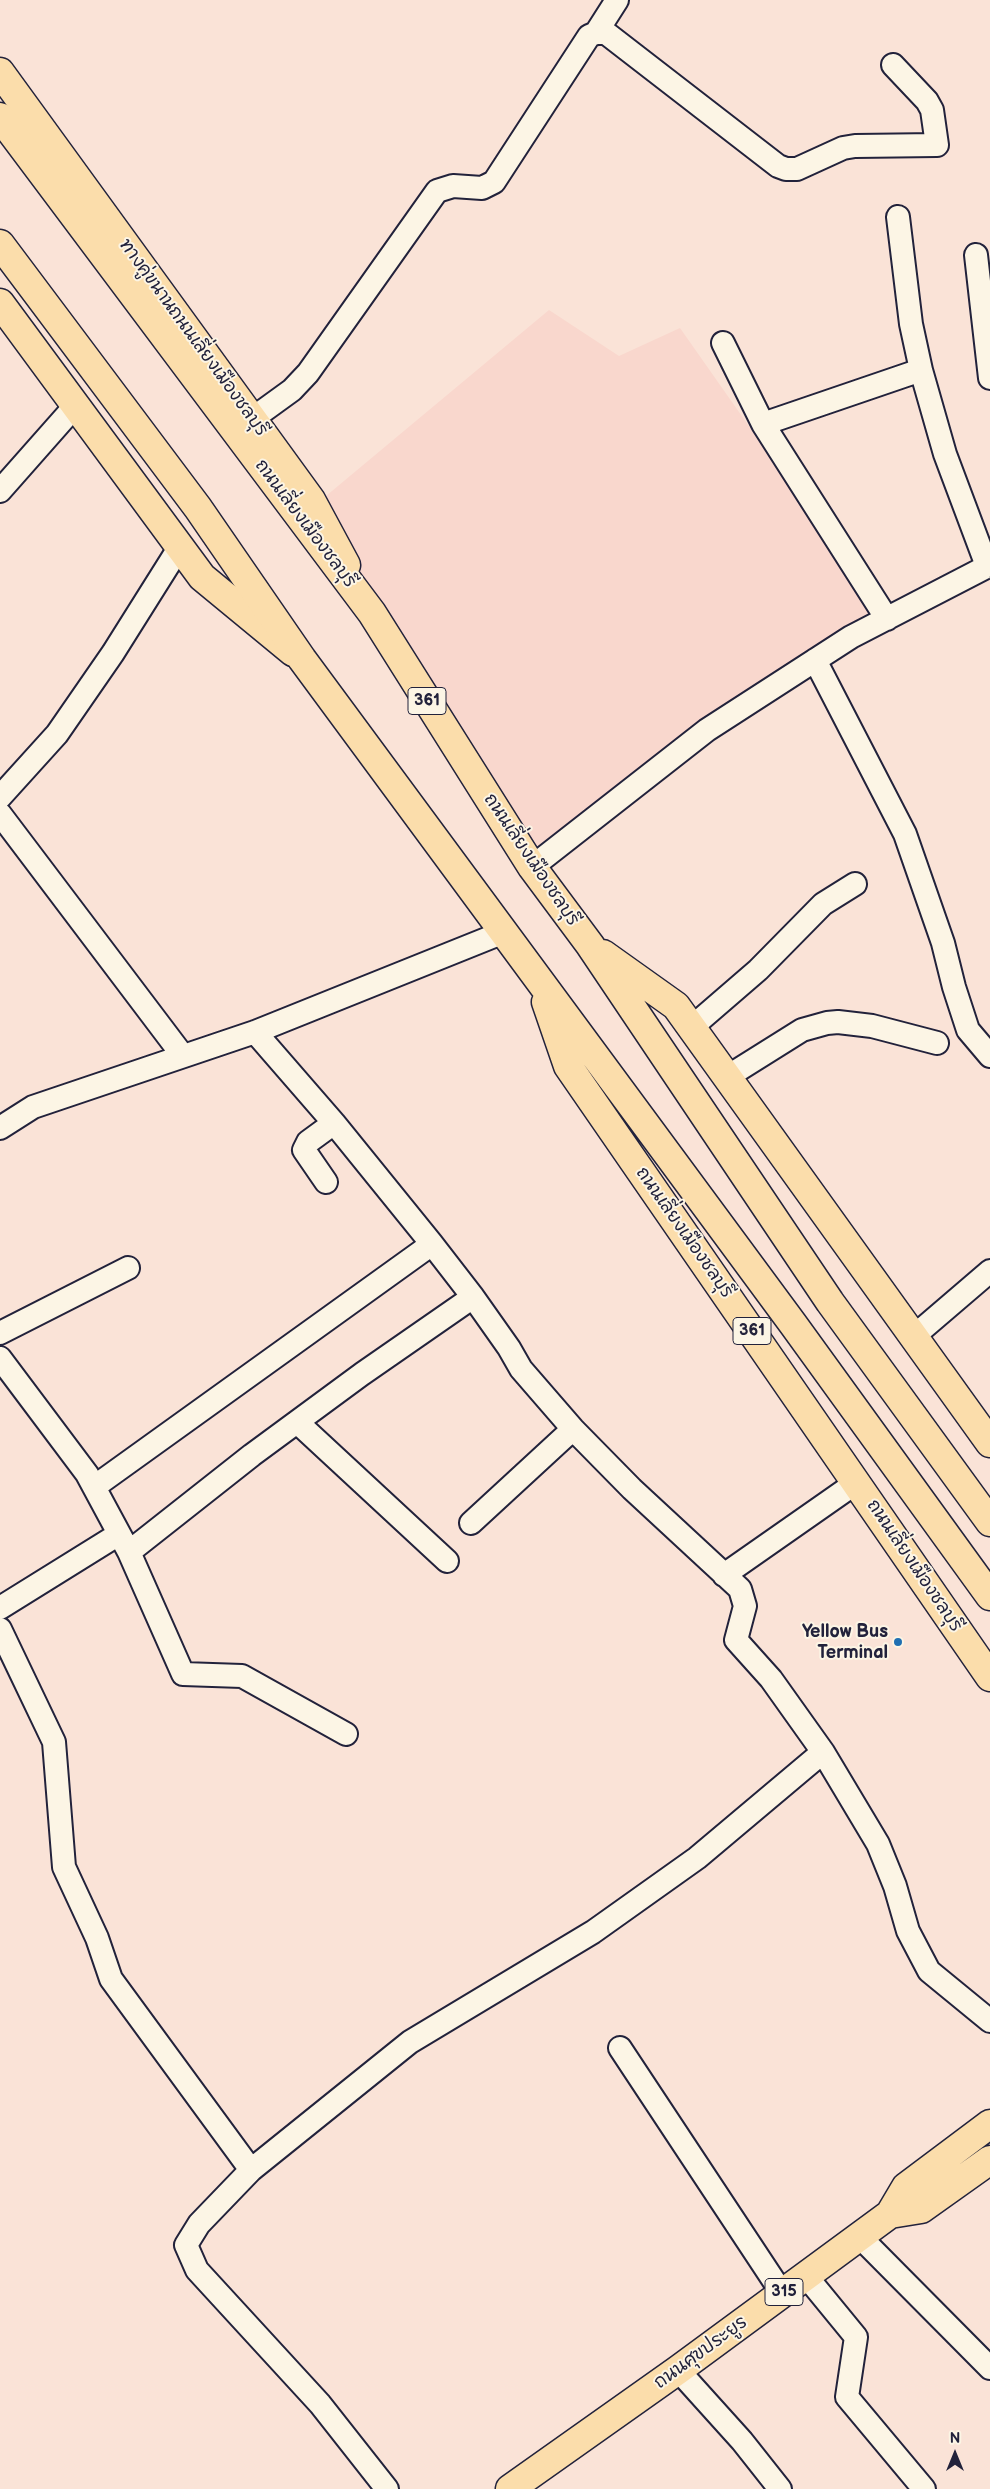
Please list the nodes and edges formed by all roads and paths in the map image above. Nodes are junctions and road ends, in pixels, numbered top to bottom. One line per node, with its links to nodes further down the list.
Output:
1 (617, 0): 2 (street)
2 (596, 32): 3 (street); 14 (street)
3 (893, 65)
4 (0, 72): 14 (main road, ทางคู่ขนานถนนเลี่ยงเมืองชลบุรี / 361)
5 (0, 117): 19 (main road, ถนนเลี่ยงเมืองชลบุรี / 361)
6 (898, 217): 11 (street)
7 (0, 244): 21 (main road, ถนนเลี่ยงเมืองชลบุรี / 361)
8 (976, 255): 12 (street)
9 (0, 303): 13 (main road, 361)
10 (723, 343): 15 (street)
11 (921, 370): 15 (street); 18 (street)
12 (990, 378)
13 (75, 406): 16 (street); 17 (main road, 361)
14 (252, 419): 19 (main road, ทางคู่ขนานถนนเลี่ยงเมืองชลบุรี / 361)
15 (763, 424): 20 (street)
16 (0, 491)
17 (179, 548): 21 (main road, 361); 23 (street)
18 (989, 565): 20 (street)
19 (372, 613): 24 (main road, ถนนเลี่ยงเมืองชลบุรี / 361)
20 (888, 620): 22 (street)
21 (302, 659): 26 (main road, ถนนเลี่ยงเมืองชลบุรี / 361)
22 (815, 660): 24 (street); 33 (street)
23 (0, 801): 32 (street)
24 (532, 867): 27 (main road, ถนนเลี่ยงเมืองชลบุรี / 361)
25 (855, 884): 29 (street)
26 (504, 932): 28 (main road, ถนนเลี่ยงเมืองชลบุรี / 361); 30 (street)
27 (590, 945): 29 (main road, ถนนเลี่ยงเมืองชลบุรี / 361); 50 (main road, ถนนเลี่ยงเมืองชลบุรี / 361)
28 (536, 975): 48 (main road, ถนนเลี่ยงเมืองชลบุรี / 361); 55 (main road, ถนนเลี่ยงเมืองชลบุรี / 361)
29 (692, 1028): 34 (main road, ถนนเลี่ยงเมืองชลบุรี / 361)
30 (254, 1032): 32 (street); 35 (street)
31 (937, 1043): 34 (street)
32 (183, 1056): 36 (street)
33 (990, 1056)
34 (727, 1077): 43 (main road, ถนนเลี่ยงเมืองชลบุรี / 361)
35 (334, 1123): 37 (street); 38 (street)
36 (0, 1128)
37 (326, 1182)
38 (432, 1244): 41 (street); 49 (street)
39 (128, 1268): 42 (street)
40 (990, 1271): 43 (street)
41 (473, 1296): 45 (street); 46 (street)
42 (0, 1333)
43 (913, 1337): 47 (main road, ถนนเลี่ยงเมืองชลบุรี / 361)
44 (0, 1358): 49 (street)
45 (297, 1422): 52 (street); 53 (street)
46 (573, 1429): 51 (street); 54 (street)
47 (990, 1443)
48 (857, 1482): 54 (street); 58 (main road, ถนนเลี่ยงเมืองชลบุรี / 361)
49 (94, 1487): 52 (street)
50 (990, 1522)
51 (472, 1523)
52 (124, 1543): 56 (street); 59 (street)
53 (447, 1561)
54 (724, 1575): 60 (street)
55 (990, 1596)
56 (0, 1608)
57 (0, 1629): 65 (street)
58 (990, 1677)
59 (346, 1734)
60 (824, 1752): 61 (street); 65 (street)
61 (990, 2021)
62 (620, 2048): 69 (street)
63 (990, 2124): 66 (main road, ถนนศุขประยูร / 315)
64 (990, 2160): 66 (main road, ถนนศุขประยูร / 315)
65 (251, 2170): 73 (street)
66 (890, 2214): 67 (main road, ถนนศุขประยูร / 315)
67 (860, 2236): 68 (main road, ถนนศุขประยูร / 315); 70 (street)
68 (806, 2276): 69 (main road, ถนนศุขประยูร / 315); 75 (street)
69 (782, 2294): 71 (main road, ถนนศุขประยูร / 315)
70 (990, 2368)
71 (678, 2370): 72 (main road, ถนนศุขประยูร / 315); 74 (street)
72 (518, 2487)
73 (386, 2489)
74 (780, 2489)
75 (924, 2489)

